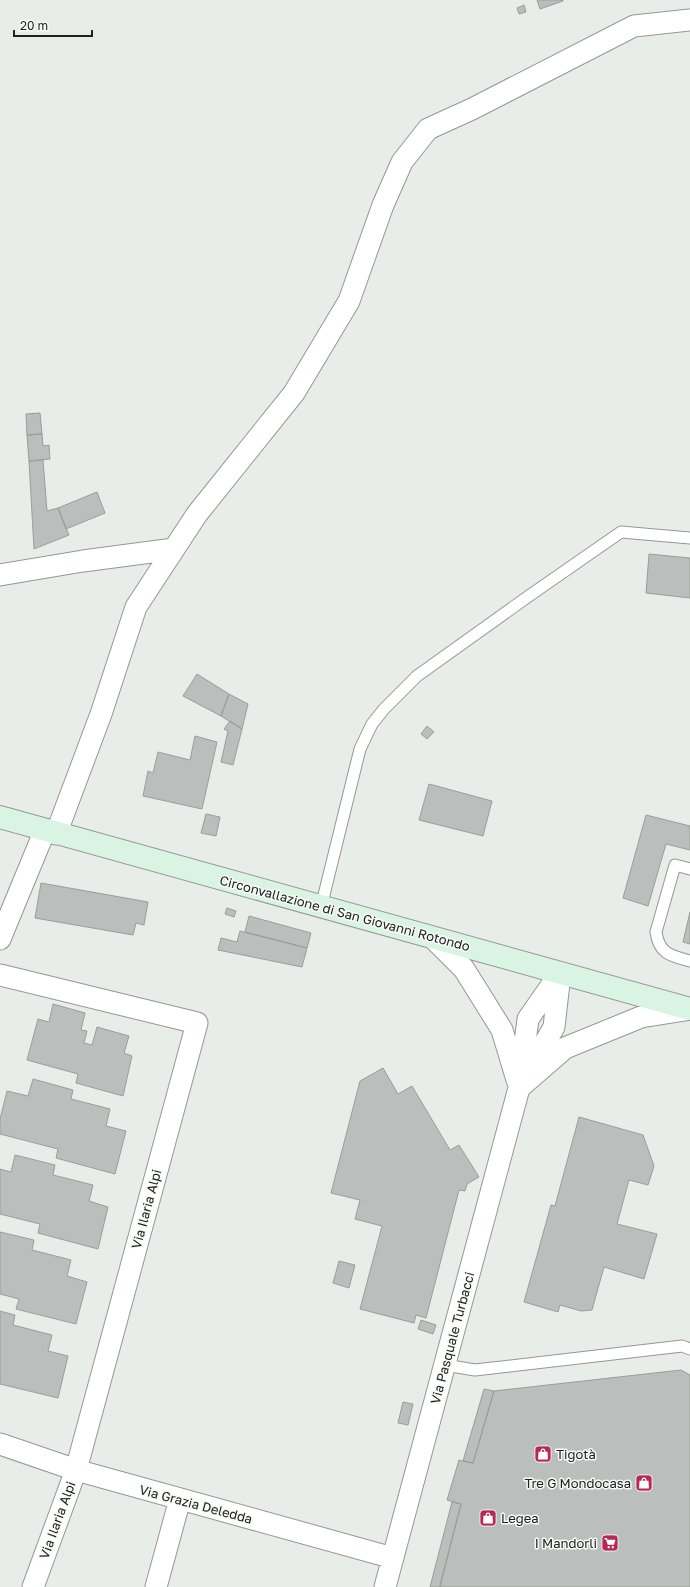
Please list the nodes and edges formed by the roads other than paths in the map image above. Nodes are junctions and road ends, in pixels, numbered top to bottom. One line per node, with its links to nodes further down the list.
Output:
1 (690, 20): 3 (street)
2 (690, 538): 8 (lane)
3 (174, 549): 4 (street); 6 (street)
4 (0, 575)
5 (0, 817): 6 (main road, Circonvallazione di San Giovanni Rotondo)
6 (50, 832): 8 (main road, Circonvallazione di San Giovanni Rotondo); 10 (street)
7 (690, 868): 11 (lane)
8 (321, 907): 9 (main road, Circonvallazione di San Giovanni Rotondo)
9 (433, 938): 12 (main road, Circonvallazione di San Giovanni Rotondo); 15 (street)
10 (0, 939)
11 (690, 961)
12 (560, 973): 14 (main road, Circonvallazione di San Giovanni Rotondo); 15 (street, Via Pasquale Turbacci)
13 (0, 975): 19 (street, Via Ilaria Alpi)
14 (690, 1009): 15 (street)
15 (519, 1088): 17 (street, Via Pasquale Turbacci)
16 (690, 1349): 17 (lane)
17 (445, 1365): 21 (street, Via Pasquale Turbacci)
18 (0, 1444): 19 (street, Via Grazia Deledda)
19 (76, 1470): 20 (street, Via Grazia Deledda); 22 (street, Via Ilaria Alpi)
20 (180, 1499): 21 (street, Via Grazia Deledda); 23 (street)
21 (393, 1558): 24 (street, Via Pasquale Turbacci)
22 (32, 1587)
23 (156, 1587)
24 (385, 1587)

